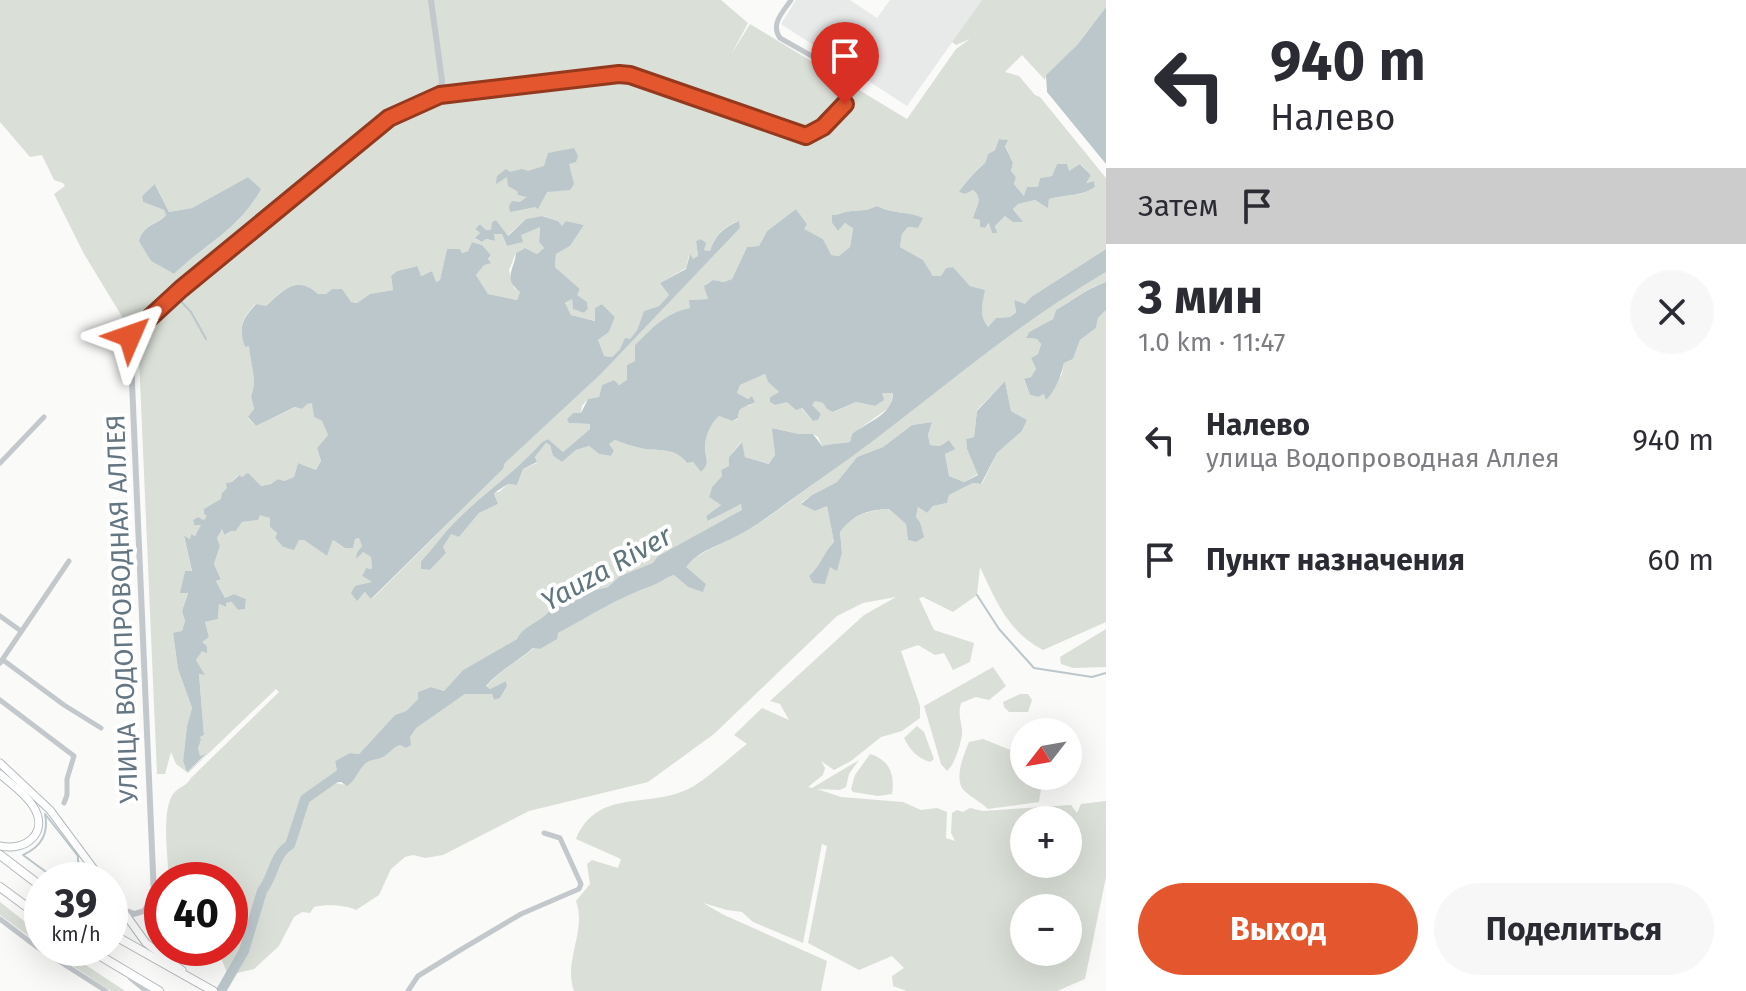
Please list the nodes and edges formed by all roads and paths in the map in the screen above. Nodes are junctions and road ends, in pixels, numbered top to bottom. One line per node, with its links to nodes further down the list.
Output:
1 (431, 0): 3 (street)
2 (791, 0): 3 (street, УЛИЦА ВОДОПРОВОДНАЯ АЛЛЕЯ)
3 (440, 95): 19 (street, УЛИЦА ВОДОПРОВОДНАЯ АЛЛЕЯ)
4 (44, 417): 5 (street)
5 (0, 463)
6 (69, 561): 8 (street)
7 (0, 616): 8 (street)
8 (21, 631): 9 (street)
9 (1, 661): 11 (street)
10 (0, 700): 14 (street)
11 (101, 728)
12 (0, 763): 18 (main road)
13 (0, 774): 16 (main road)
14 (64, 803)
15 (544, 833): 34 (street)
16 (0, 846)
17 (0, 855): 20 (highway)
18 (89, 862)
19 (153, 862)
20 (24, 873)
21 (0, 887): 22 (highway)
22 (24, 905)
23 (0, 919): 31 (street)
24 (128, 919): 25 (main road)
25 (144, 940)
26 (128, 943): 30 (highway)
27 (115, 966): 32 (street)
28 (115, 966): 33 (highway)
29 (176, 966): 30 (main road)
30 (209, 989)
31 (106, 991)
32 (147, 991)
33 (159, 991)
34 (408, 991)

